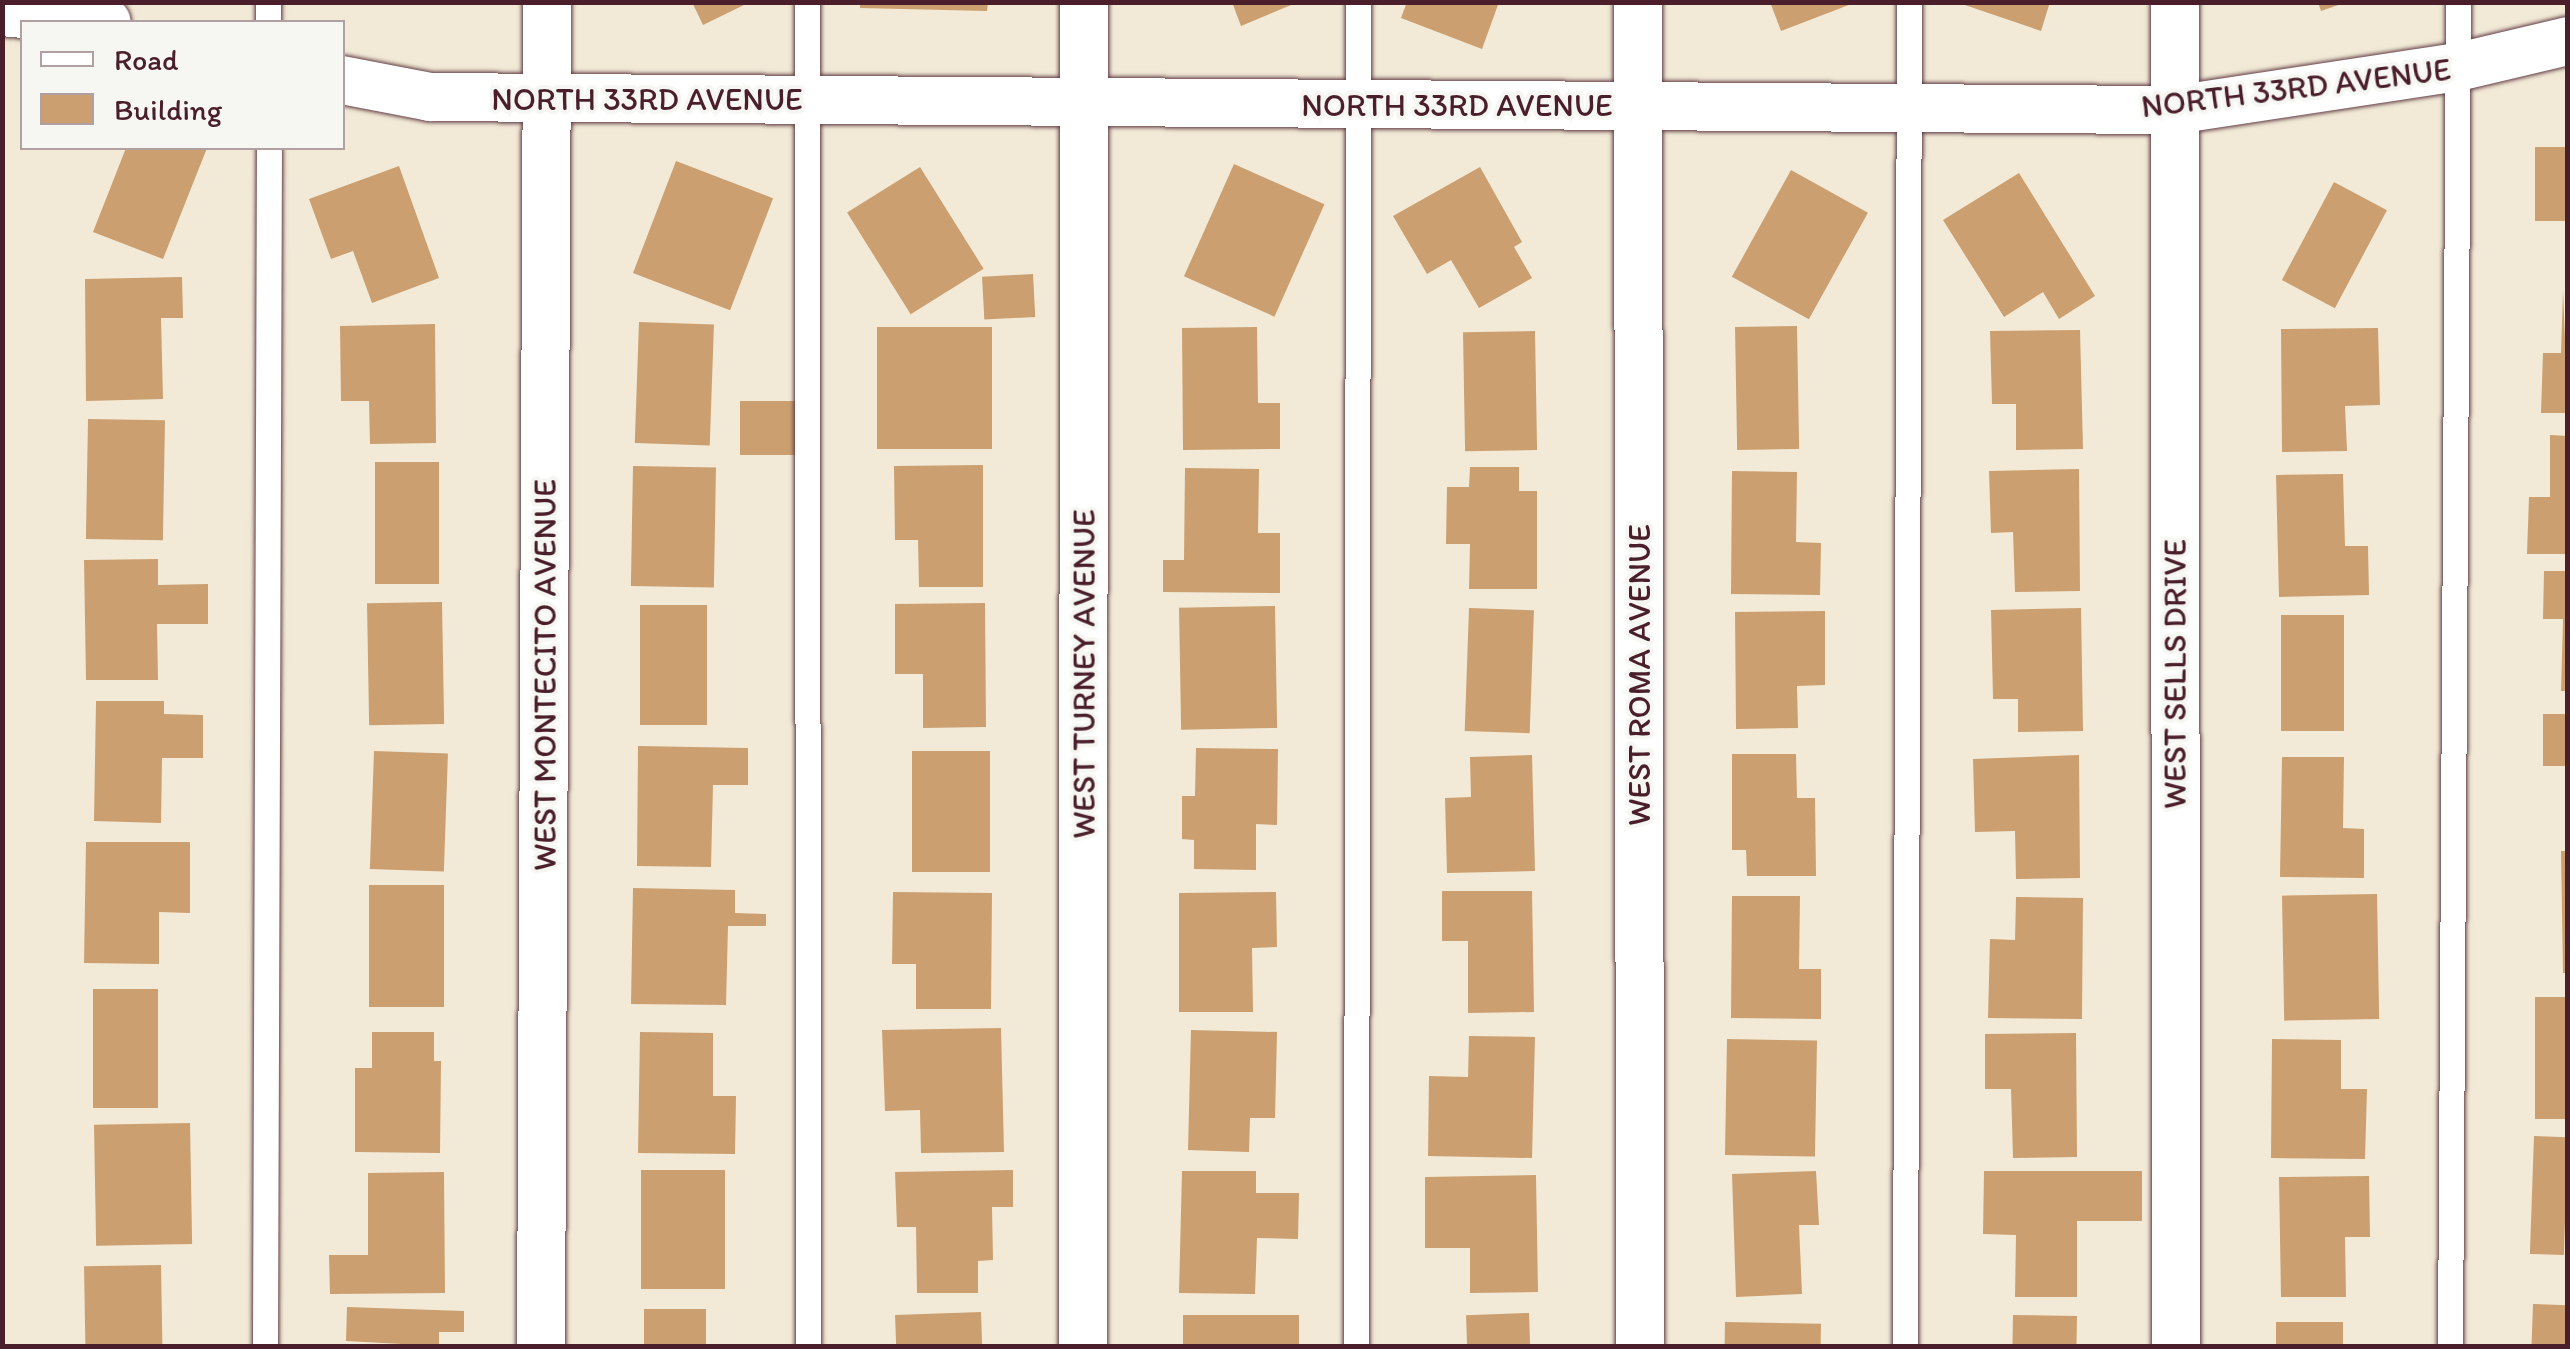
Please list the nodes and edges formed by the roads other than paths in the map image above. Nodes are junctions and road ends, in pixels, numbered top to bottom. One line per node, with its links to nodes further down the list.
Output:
1 (547, 2): 14 (street, WEST MONTECITO AVENUE)
2 (807, 2): 15 (lane)
3 (1084, 2): 16 (street, WEST TURNEY AVENUE)
4 (1358, 2): 17 (lane)
5 (1638, 2): 18 (street, WEST ROMA AVENUE)
6 (1909, 2): 19 (lane)
7 (2174, 2): 20 (street, WEST SELLS DRIVE)
8 (2458, 2): 12 (lane)
9 (2, 12): 10 (street)
10 (86, 20)
11 (2568, 41): 12 (street, NORTH 33RD AVENUE)
12 (2458, 67): 20 (street, NORTH 33RD AVENUE); 30 (lane)
13 (345, 81): 14 (street, NORTH 33RD AVENUE)
14 (547, 98): 15 (street, NORTH 33RD AVENUE); 23 (street, WEST MONTECITO AVENUE)
15 (807, 100): 16 (street, NORTH 33RD AVENUE); 24 (lane)
16 (1084, 102): 17 (street, NORTH 33RD AVENUE); 25 (street, WEST TURNEY AVENUE)
17 (1358, 104): 18 (street, NORTH 33RD AVENUE); 26 (lane)
18 (1638, 106): 19 (street, NORTH 33RD AVENUE); 27 (street, WEST ROMA AVENUE)
19 (1909, 108): 20 (street, NORTH 33RD AVENUE); 28 (lane)
20 (2174, 110): 29 (street, WEST SELLS DRIVE)
21 (270, 150): 22 (lane)
22 (266, 1346)
23 (542, 1346)
24 (808, 1346)
25 (1083, 1346)
26 (1356, 1346)
27 (1640, 1346)
28 (1905, 1346)
29 (2176, 1346)
30 (2450, 1346)

